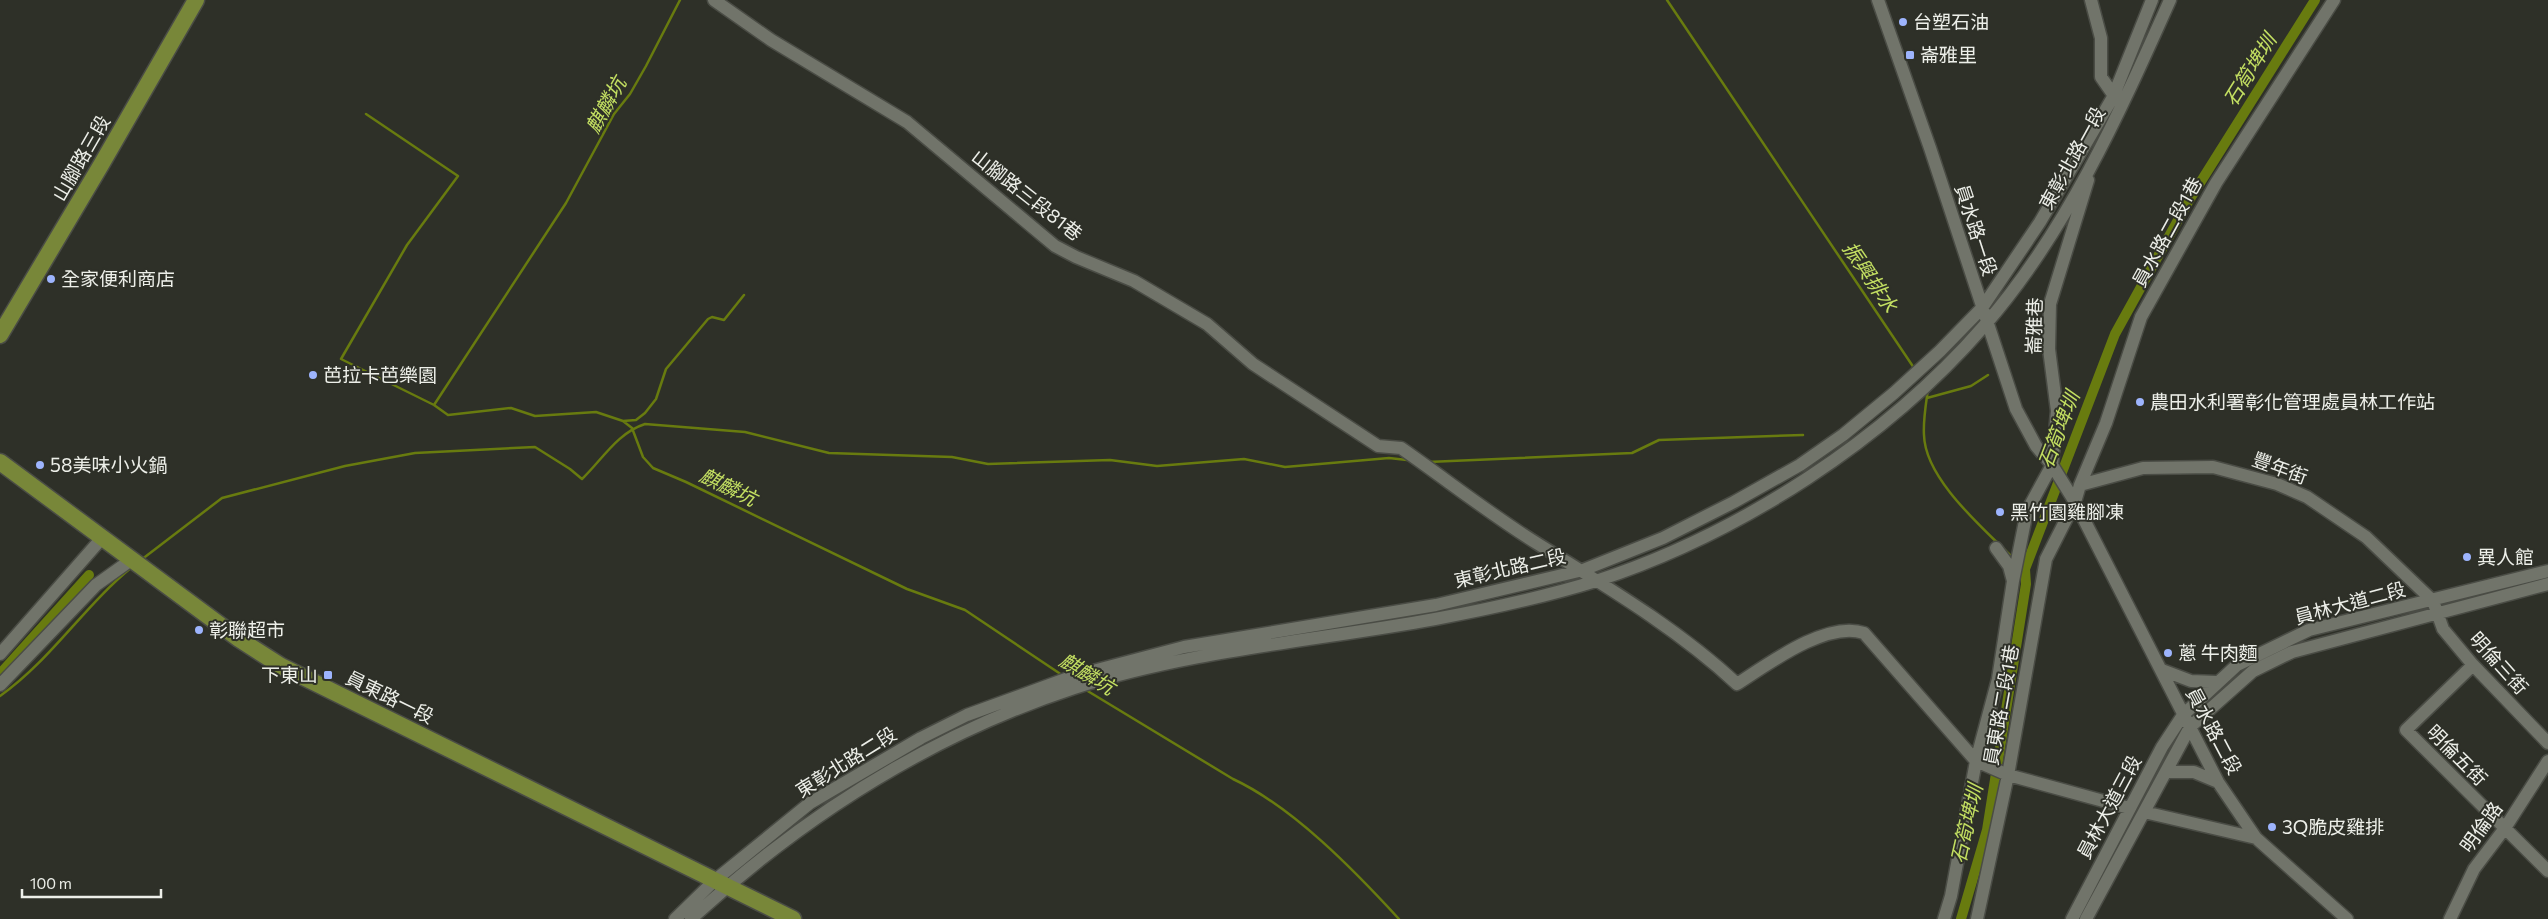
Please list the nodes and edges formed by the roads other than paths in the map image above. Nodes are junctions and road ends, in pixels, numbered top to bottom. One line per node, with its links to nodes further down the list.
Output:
1 (196, 0): 12 (main road, 山腳路三段)
2 (714, 0): 20 (street, 山腳路三段81巷)
3 (1878, 0): 10 (street, 員水路一段)
4 (2091, 0): 8 (street)
5 (2152, 0): 8 (street, 東彰北路一段)
6 (2170, 0): 8 (street, 東彰北路一段)
7 (2334, 0): 15 (street, 員水路二段1巷)
8 (2118, 100): 9 (street, 東彰北路一段); 10 (street, 東彰北路一段)
9 (2092, 164): 11 (street, 東彰北路一段); 14 (street, 崙雅巷)
10 (1982, 308): 11 (street, 員水路一段); 20 (street, 東彰北路二段)
11 (1987, 323): 14 (street, 員水路一段); 22 (street, 東彰北路二段)
12 (0, 335)
13 (0, 462): 17 (main road, 員東路一段)
14 (2052, 465): 16 (street, 員水路一段); 23 (street)
15 (2080, 485): 16 (street, 員水路二段1巷); 25 (street, 豐年街)
16 (2076, 502): 29 (street, 員水路二段); 39 (street, 員東路二段1巷)
17 (102, 538): 19 (main road, 員東路一段); 27 (street)
18 (1996, 548): 23 (street)
19 (131, 560): 32 (street); 46 (main road, 員東路一段)
20 (1583, 570): 22 (street); 30 (street, 東彰北路二段)
21 (2548, 570): 25 (street, 員林大道二段)
22 (1598, 580): 30 (street, 東彰北路二段); 36 (street)
23 (2013, 581): 36 (street)
24 (2548, 584): 26 (street, 員林大道二段)
25 (2433, 600): 26 (street, 明倫三街); 31 (street, 員林大道二段)
26 (2438, 613): 28 (street, 明倫三街); 34 (street, 員林大道二段)
27 (0, 654)
28 (2473, 665): 35 (street, 明倫三街); 43 (street, 明倫五街)
29 (2162, 670): 31 (street); 33 (street, 員水路二段)
30 (1071, 681): 46 (street, 東彰北路二段)
31 (2216, 682): 33 (street, 員林大道二段)
32 (0, 685)
33 (2183, 715): 34 (street, 員水路二段); 41 (street, 員林大道三段)
34 (2190, 727): 38 (street, 員林大道三段); 40 (street, 員水路二段)
35 (2548, 743)
36 (1976, 761): 39 (street); 50 (street)
37 (2548, 761): 43 (street, 明倫路)
38 (2166, 772): 40 (street); 42 (street, 員林大道三段)
39 (2008, 775): 41 (street); 51 (street, 員東路二段1巷)
40 (2218, 782): 44 (street, 員水路二段)
41 (2129, 808): 52 (street, 員林大道三段)
42 (2144, 812): 44 (street); 53 (street, 員林大道三段)
43 (2505, 828): 45 (street, 明倫五街); 55 (street, 明倫路)
44 (2256, 838): 54 (street, 員水路二段)
45 (2548, 871)
46 (721, 884): 47 (street, 東彰北路二段); 48 (street, 東彰北路二段); 49 (main road, 員東路一段)
47 (675, 919)
48 (692, 919)
49 (793, 919)
50 (1944, 919)
51 (1977, 919)
52 (2072, 919)
53 (2086, 919)
54 (2347, 919)
55 (2450, 919)

